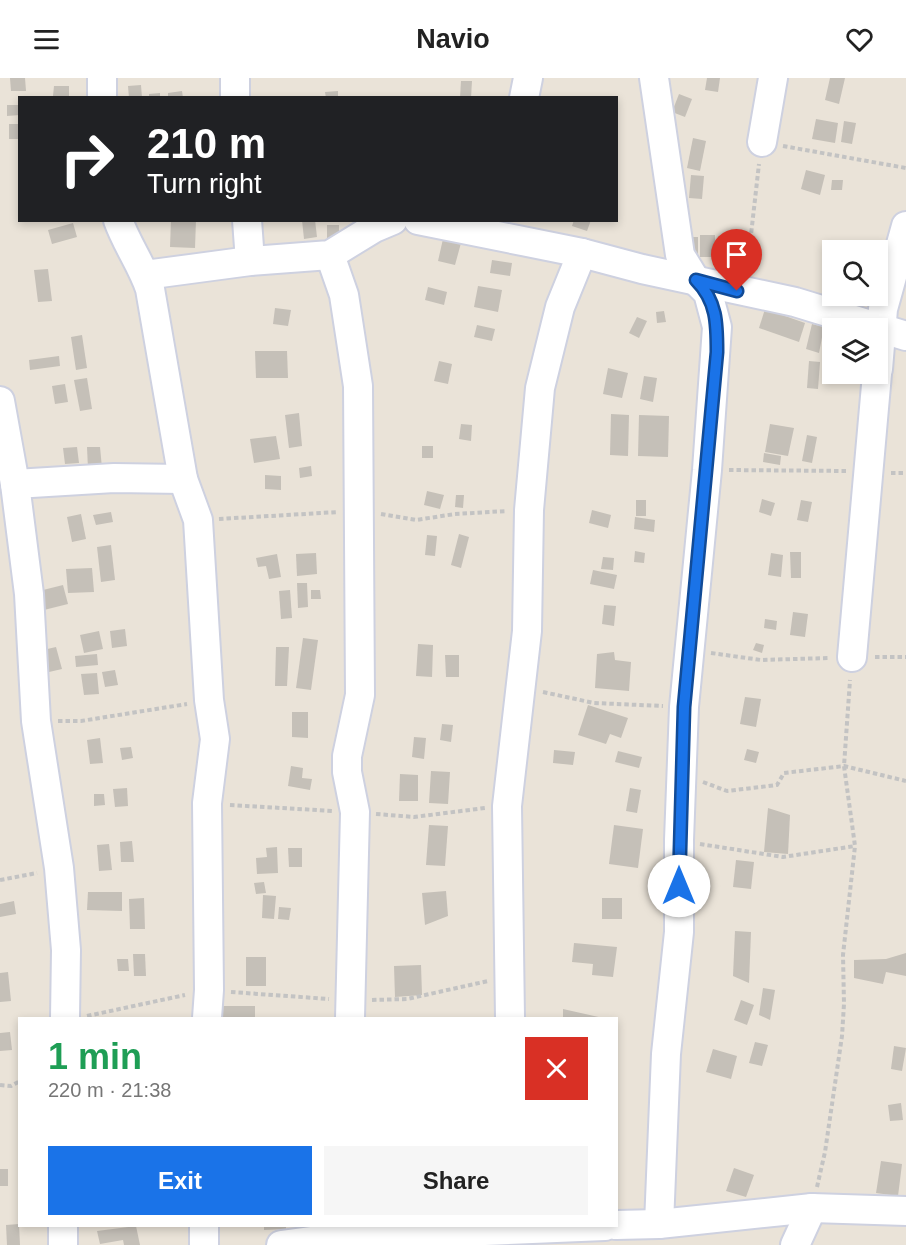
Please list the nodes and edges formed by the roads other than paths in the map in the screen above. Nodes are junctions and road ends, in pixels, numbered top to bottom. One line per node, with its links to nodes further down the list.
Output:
1 (102, 78): 6 (street)
2 (234, 78): 7 (street)
3 (528, 78): 8 (street)
4 (654, 78): 20 (street)
5 (773, 78): 9 (street)
6 (102, 96)
7 (235, 96)
8 (524, 96)
9 (762, 142)
10 (119, 222): 19 (street)
11 (247, 222): 18 (street)
12 (388, 222): 17 (street)
13 (439, 222): 15 (street)
14 (906, 226): 21 (street)
15 (492, 227): 16 (street)
16 (582, 253): 20 (street); 31 (street)
17 (330, 255): 18 (street); 28 (street)
18 (250, 261): 19 (street)
19 (145, 275): 25 (street)
20 (696, 280): 21 (street); 34 (street)
21 (893, 332)
22 (876, 384): 27 (street)
23 (0, 401): 24 (street)
24 (4, 453): 26 (street)
25 (183, 479): 26 (street); 30 (street)
26 (15, 484): 29 (street)
27 (852, 657)
28 (351, 1010)
29 (74, 1017)
30 (207, 1017)
31 (510, 1017)
32 (812, 1208): 33 (street); 34 (street); 43 (street)
33 (906, 1211)
34 (659, 1224): 35 (street)
35 (618, 1225)
36 (63, 1227): 40 (street)
37 (204, 1227): 41 (street)
38 (509, 1227): 39 (street)
39 (341, 1231): 42 (street)
40 (63, 1245)
41 (204, 1245)
42 (281, 1245)
43 (795, 1245)

